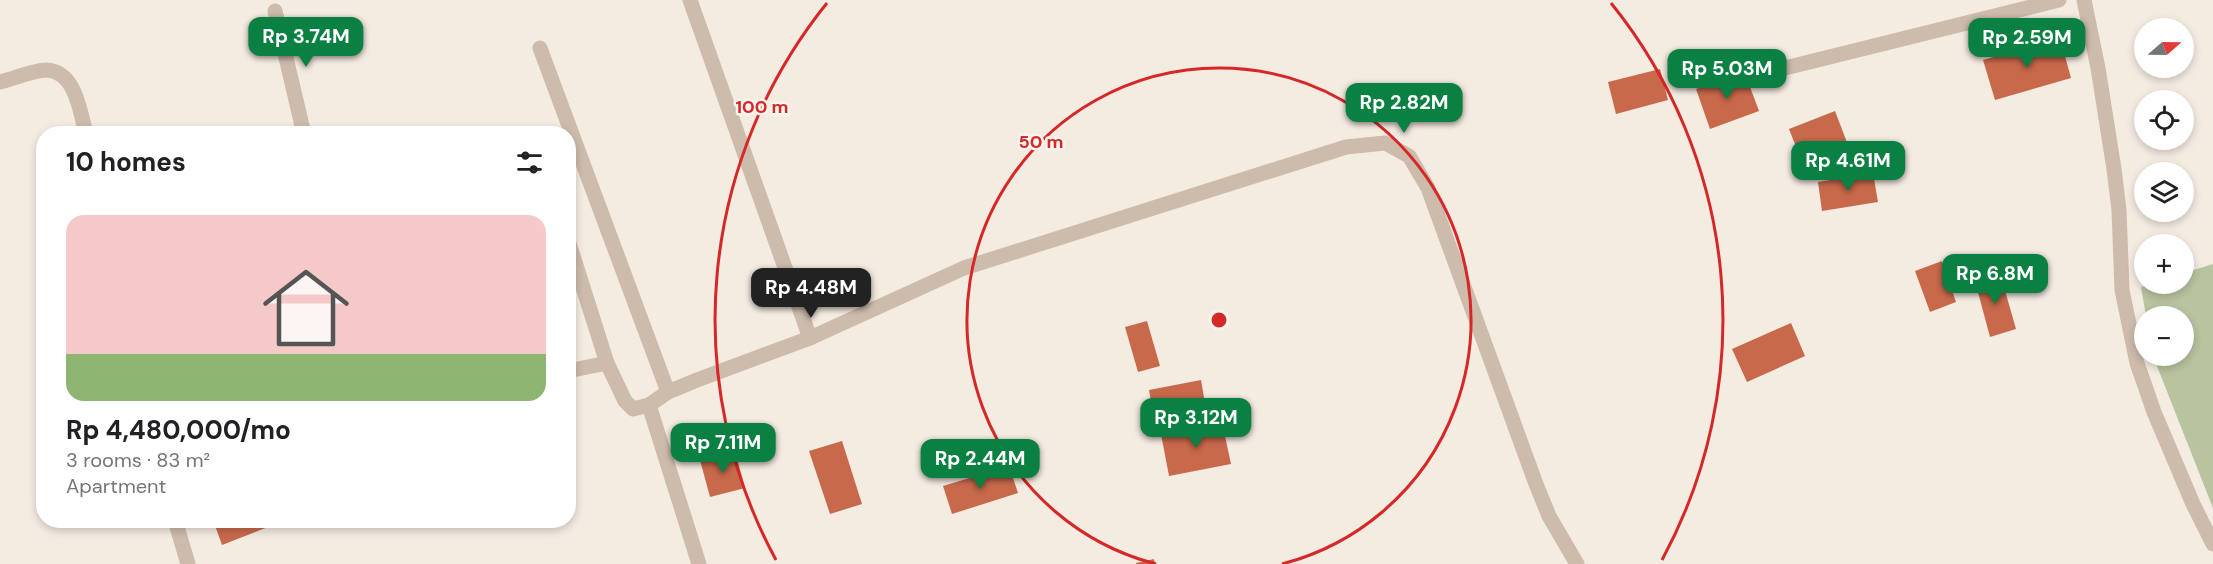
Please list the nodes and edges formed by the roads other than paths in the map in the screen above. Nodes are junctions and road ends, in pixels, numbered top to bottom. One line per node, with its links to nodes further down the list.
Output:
1 (690, 0): 13 (street)
2 (2060, 0): 6 (street)
3 (2084, 0): 19 (street)
4 (275, 11): 9 (street)
5 (540, 48): 10 (street)
6 (1769, 72)
7 (0, 82): 8 (street)
8 (84, 126)
9 (302, 126)
10 (569, 126)
11 (576, 145): 16 (street)
12 (576, 265): 14 (street)
13 (810, 338): 16 (street); 22 (street)
14 (607, 363): 15 (street); 17 (street)
15 (576, 369)
16 (668, 392): 17 (street)
17 (649, 405): 21 (street)
18 (177, 528): 20 (street)
19 (2213, 544)
20 (188, 564)
21 (699, 564)
22 (1577, 564)

